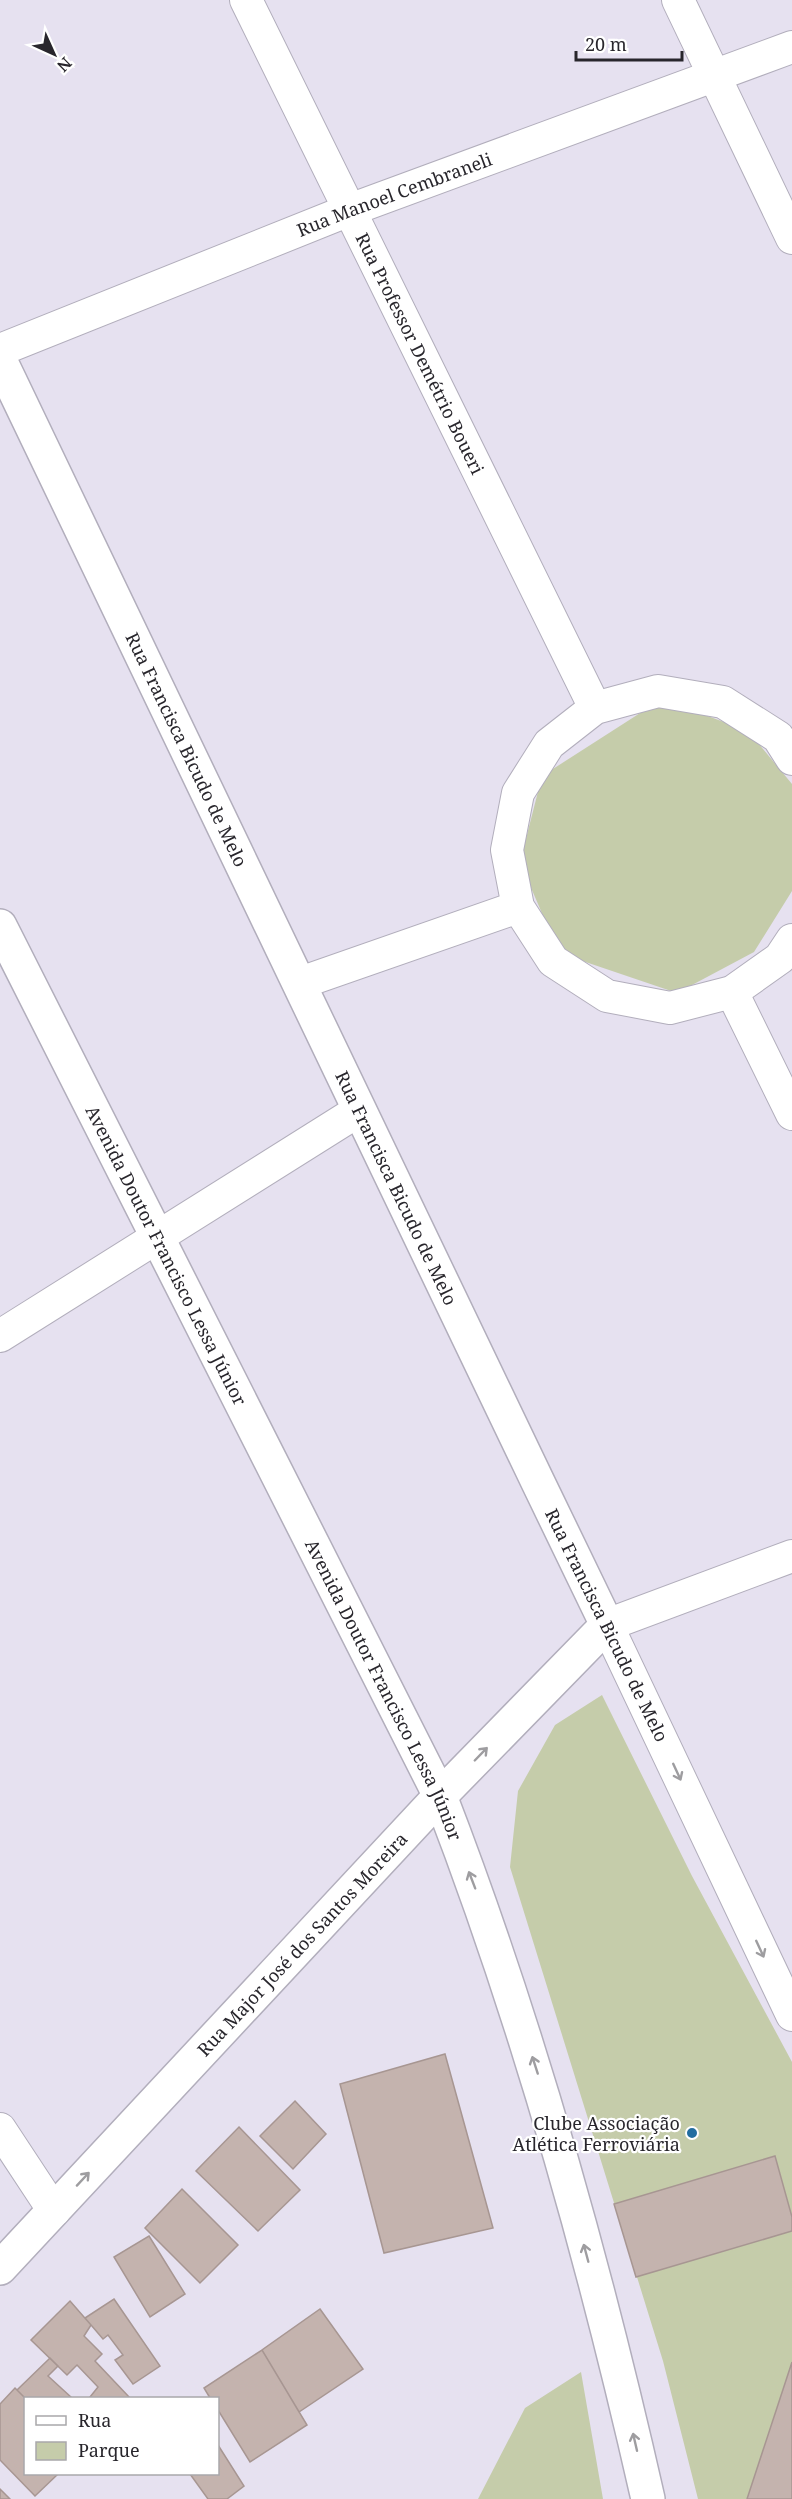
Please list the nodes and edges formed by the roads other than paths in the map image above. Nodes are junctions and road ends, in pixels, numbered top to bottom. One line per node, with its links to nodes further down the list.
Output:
1 (246, 0): 5 (street, Rua Professor Demétrio Boueri)
2 (678, 0): 4 (street)
3 (792, 47): 4 (street, Rua Manoel Cembraneli)
4 (714, 76): 5 (street, Rua Manoel Cembraneli); 6 (street)
5 (347, 211): 7 (street, Rua Manoel Cembraneli); 9 (street, Rua Professor Demétrio Boueri)
6 (792, 238)
7 (0, 350)
8 (0, 360): 14 (street, Rua Francisca Bicudo de Melo)
9 (594, 708): 10 (street); 11 (street)
10 (792, 759)
11 (518, 907): 14 (street); 15 (street)
12 (0, 926): 18 (street, Avenida Doutor Francisco Lessa Júnior)
13 (792, 940): 15 (street)
14 (300, 983): 16 (street, Rua Francisca Bicudo de Melo)
15 (732, 992): 17 (street)
16 (358, 1111): 18 (street); 21 (street, Rua Francisca Bicudo de Melo)
17 (792, 1114)
18 (159, 1236): 19 (street); 22 (street, Avenida Doutor Francisco Lessa Júnior)
19 (0, 1336)
20 (792, 1556): 21 (street)
21 (607, 1624): 22 (street, Rua Major José dos Santos Moreira, one-way to 21); 23 (street, Rua Francisca Bicudo de Melo, one-way to 23)
22 (440, 1796): 25 (street, Rua Major José dos Santos Moreira, one-way to 22); 27 (street, Avenida Doutor Francisco Lessa Júnior, one-way to 22)
23 (792, 2015)
24 (0, 2129): 25 (street)
25 (54, 2211): 26 (street, Rua Major José dos Santos Moreira)
26 (0, 2268)
27 (648, 2499)

